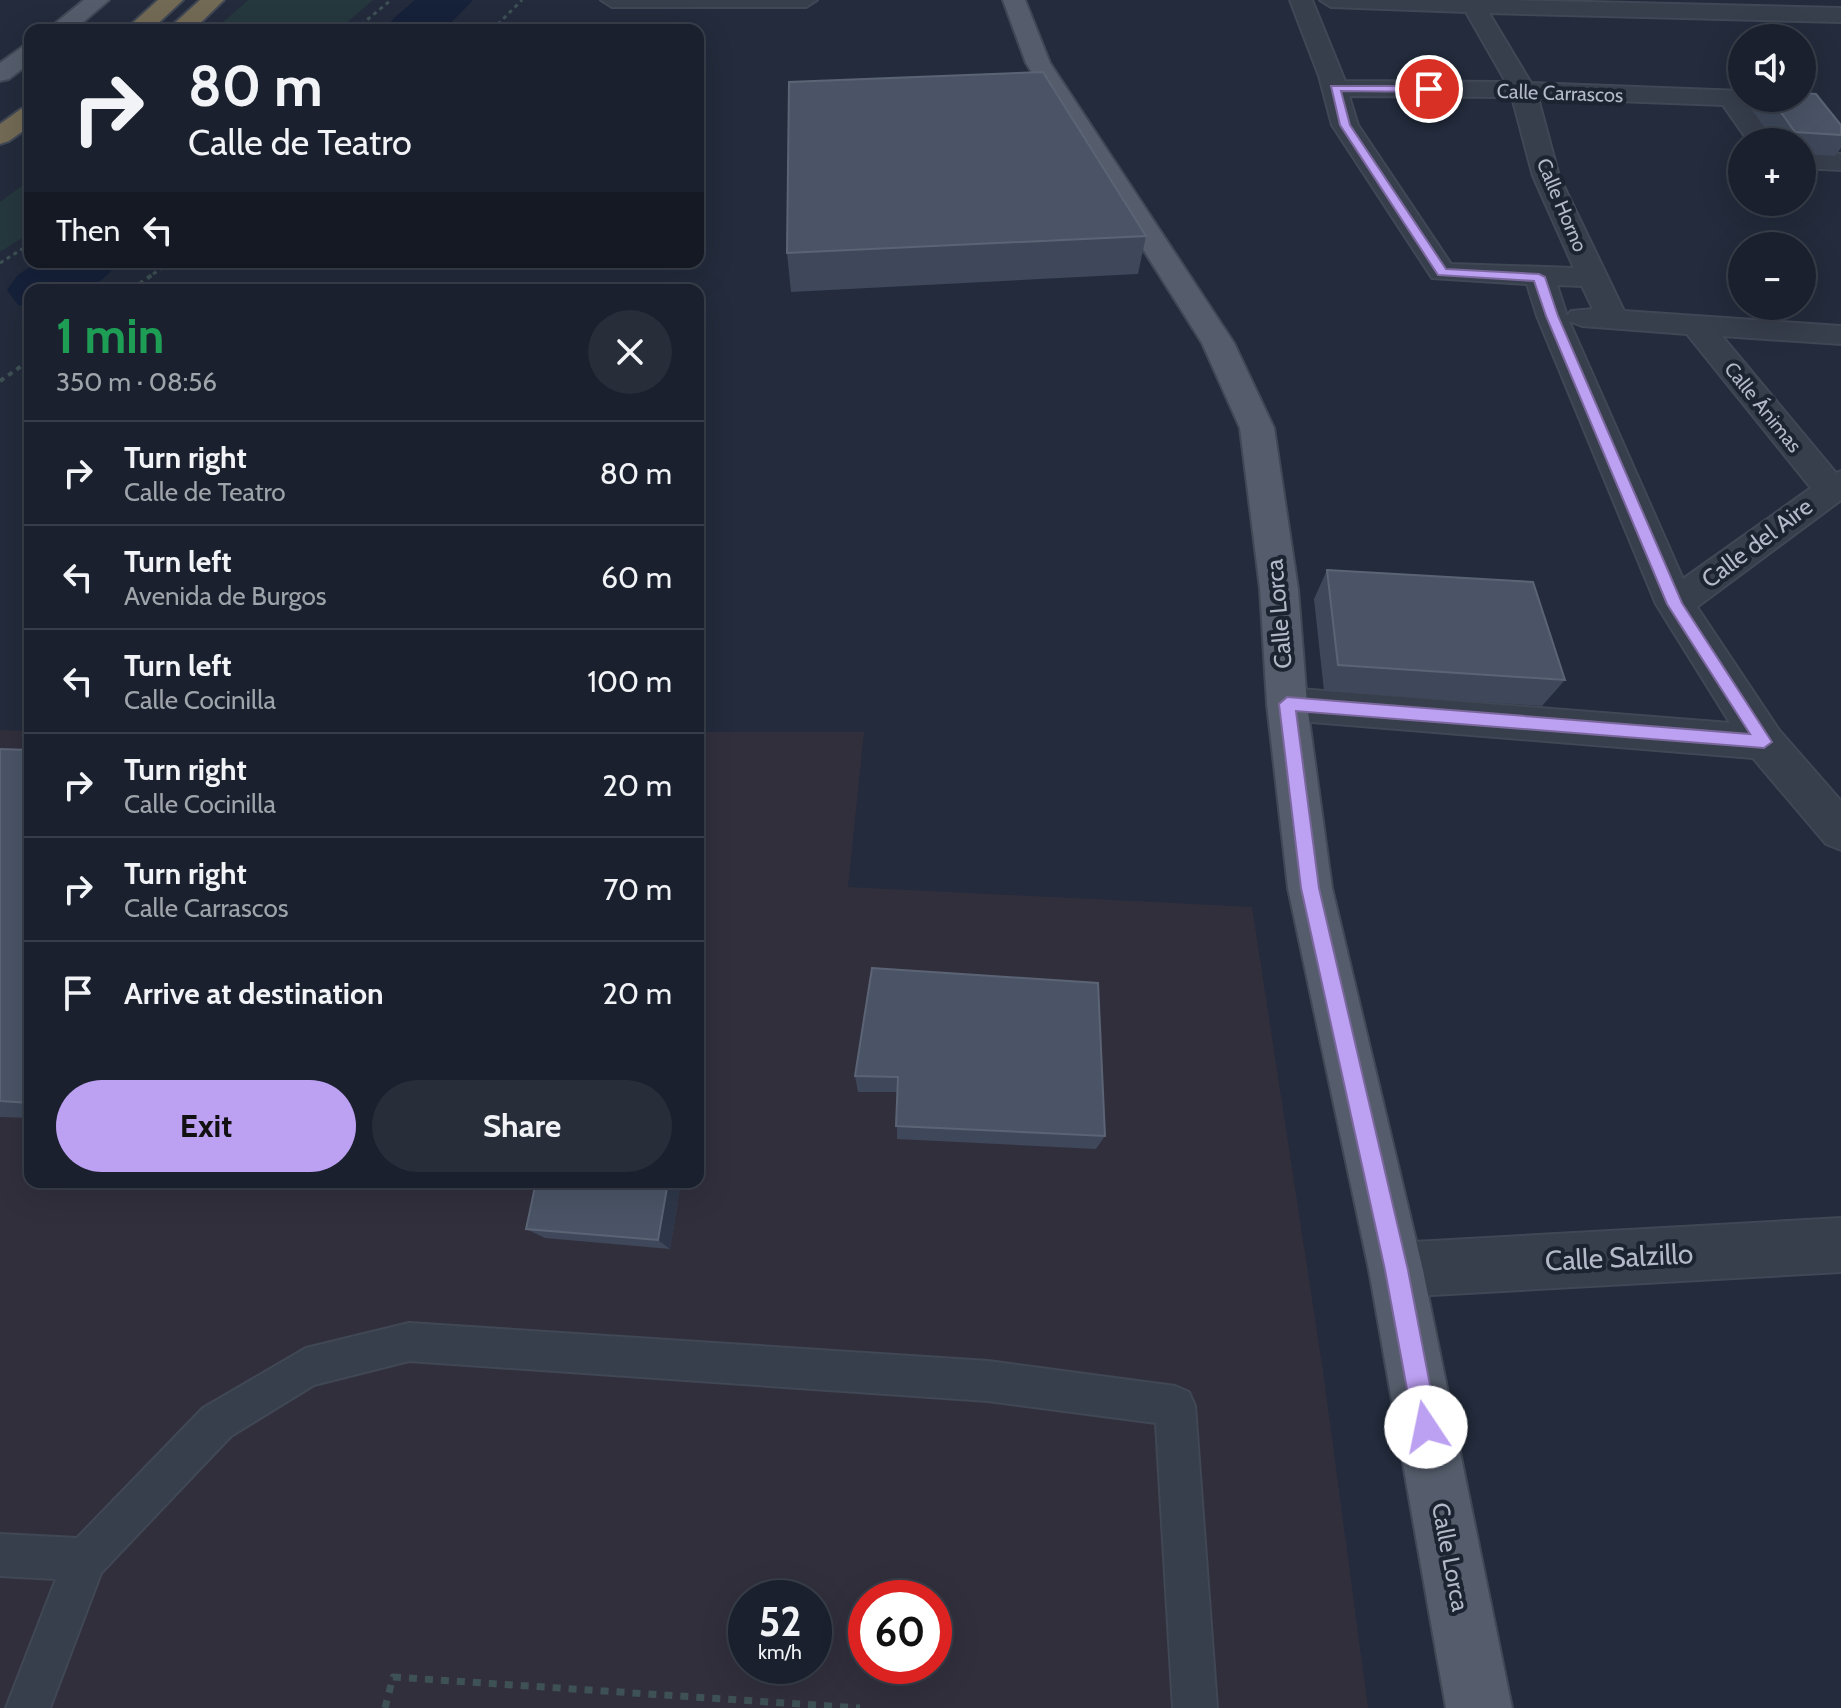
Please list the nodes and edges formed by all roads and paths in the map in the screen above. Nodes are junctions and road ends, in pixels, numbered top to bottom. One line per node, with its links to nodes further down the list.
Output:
1 (88, 0): 2 (street)
2 (98, 0): 17 (main road)
3 (172, 0): 18 (highway)
4 (213, 0): 19 (highway)
5 (391, 0): 20 (path)
6 (522, 0): 21 (path)
7 (612, 0): 8 (street)
8 (806, 0)
9 (1014, 0): 46 (main road, Calle Lorca)
10 (1301, 0): 25 (street)
11 (1331, 0): 12 (street)
12 (1400, 1): 13 (street)
13 (1473, 5): 14 (street); 26 (street, Calle Horno)
14 (1663, 6): 15 (street)
15 (1743, 14): 16 (street); 22 (street)
16 (1841, 15)
17 (67, 24)
18 (144, 24)
19 (186, 24)
20 (362, 24)
21 (498, 24)
22 (1750, 24)
23 (24, 56): 24 (main road)
24 (0, 74)
25 (1335, 88): 26 (street, Calle Carrascos); 35 (street)
26 (1523, 90): 27 (street, Calle Carrascos); 36 (street, Calle Horno)
27 (1728, 99)
28 (24, 118): 29 (highway)
29 (0, 136)
30 (1816, 161): 31 (street)
31 (1841, 162)
32 (24, 248): 33 (path)
33 (0, 263)
34 (162, 268): 37 (path)
35 (1539, 277): 36 (street); 38 (street)
36 (1595, 278): 39 (street, Calle Horno)
37 (140, 284)
38 (1552, 316): 39 (street); 45 (street)
39 (1612, 318): 40 (street)
40 (1696, 325): 41 (street); 44 (street, Calle Ánimas)
41 (1841, 335)
42 (24, 364): 43 (path)
43 (0, 381)
44 (1836, 486): 45 (street, Calle del Aire)
45 (1675, 604): 47 (street)
46 (1287, 704): 47 (street); 50 (main road, Calle Lorca)
47 (1764, 742): 48 (street)
48 (1841, 831)
49 (1841, 1245): 50 (street, Calle Salzillo)
50 (1396, 1270): 57 (main road, Calle Lorca)
51 (0, 1555): 52 (lane)
52 (85, 1559): 53 (lane); 56 (lane)
53 (28, 1708)
54 (385, 1708): 55 (path)
55 (860, 1708)
56 (1195, 1708)
57 (1479, 1708)

